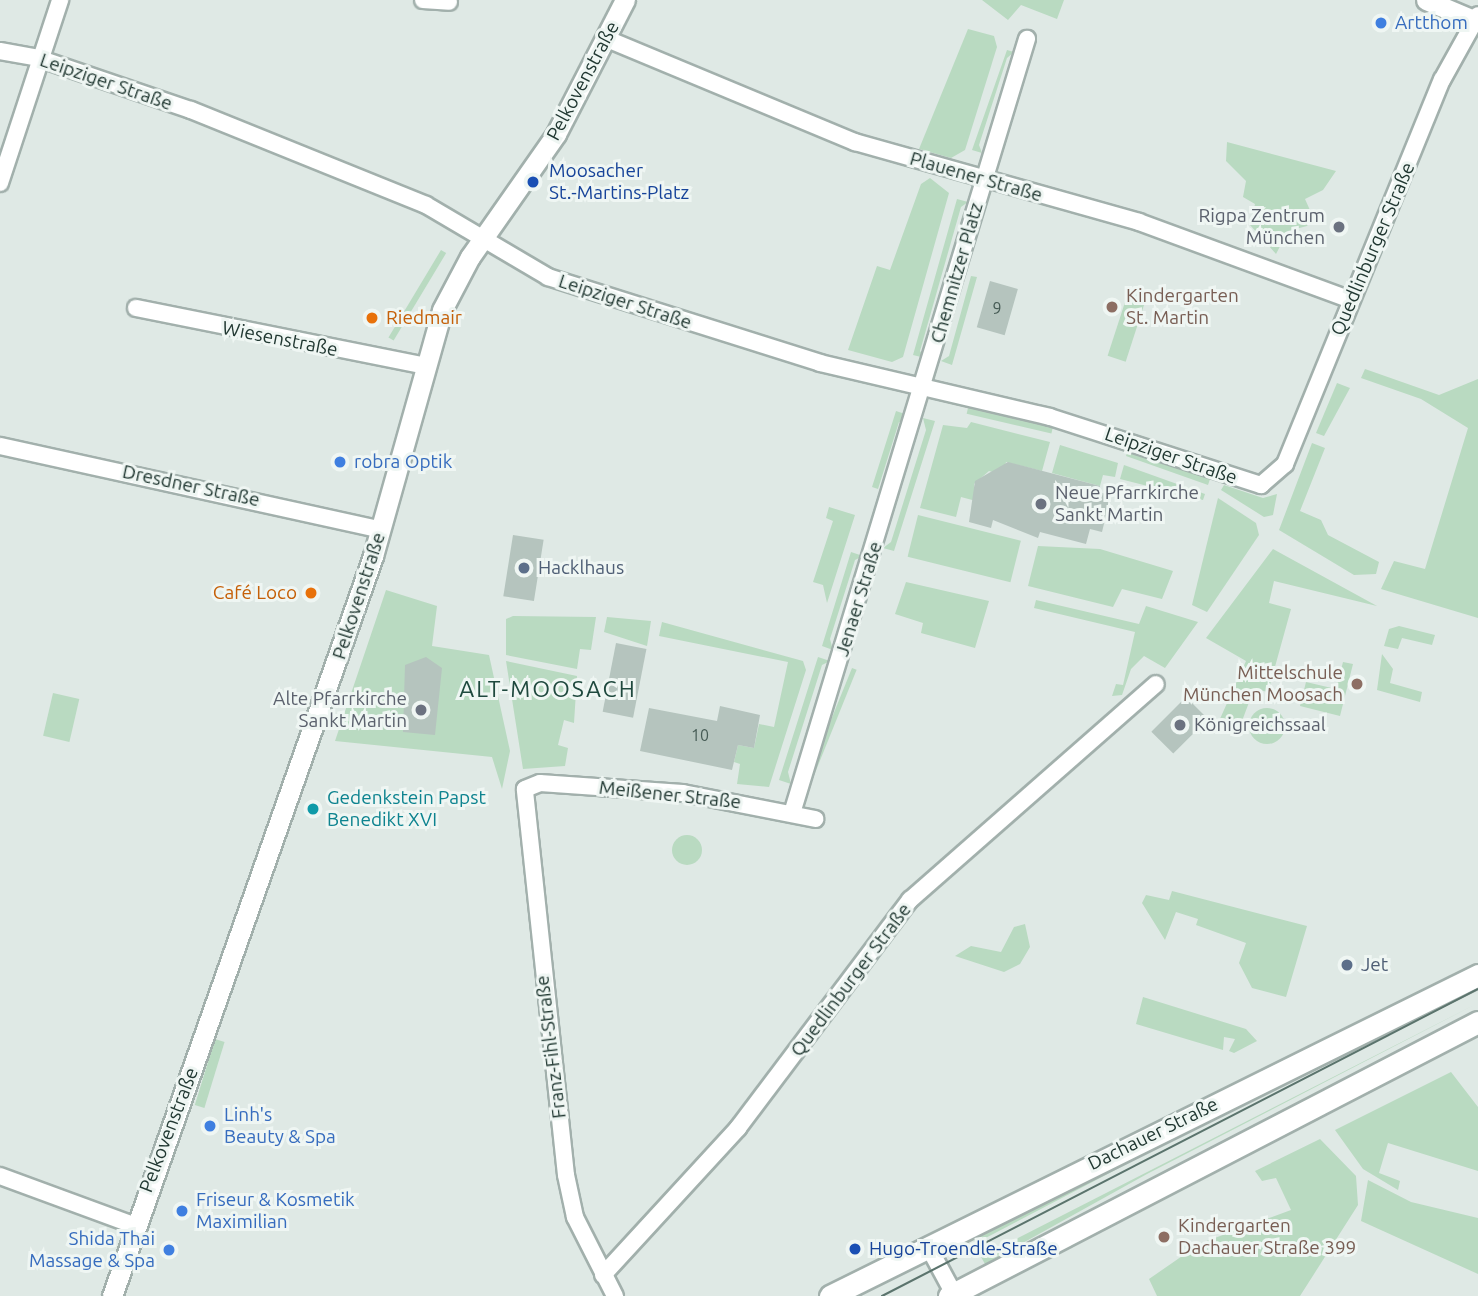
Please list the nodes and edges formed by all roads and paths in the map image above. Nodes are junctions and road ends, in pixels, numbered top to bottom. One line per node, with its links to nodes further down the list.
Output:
1 (60, 0): 10 (street)
2 (423, 0): 5 (street)
3 (625, 0): 7 (street, Pelkovenstraße)
4 (1426, 0): 6 (street)
5 (449, 2)
6 (1477, 19): 14 (street, Quedlinburger Straße)
7 (607, 39): 11 (street, Plauener Straße); 13 (street, Pelkovenstraße)
8 (1027, 39): 11 (street, Chemnitzer Platz)
9 (0, 51): 10 (street, Leipziger Straße)
10 (37, 58): 12 (street); 13 (street, Leipziger Straße)
11 (983, 180): 14 (street, Plauener Straße); 17 (street, Chemnitzer Platz)
12 (0, 183)
13 (484, 239): 16 (street, Pelkovenstraße); 17 (street, Leipziger Straße)
14 (1351, 300): 19 (street, Quedlinburger Straße)
15 (136, 308): 16 (street, Wiesenstraße)
16 (425, 366): 20 (street, Pelkovenstraße)
17 (925, 388): 19 (street, Leipziger Straße); 23 (street, Jenaer Straße)
18 (0, 446): 20 (street, Dresdner Straße)
19 (1275, 478)
20 (382, 530): 28 (street, Pelkovenstraße)
21 (1156, 684): 30 (street, Quedlinburger Straße)
22 (525, 789): 23 (street, Meißener Straße); 30 (street, Franz-Fihl-Straße)
23 (793, 810): 24 (street, Meißener Straße)
24 (815, 818)
25 (1478, 975): 29 (main road, Dachauer Straße)
26 (1478, 1022): 31 (main road)
27 (0, 1176): 28 (street)
28 (133, 1225): 32 (street, Pelkovenstraße)
29 (928, 1246): 31 (street); 34 (main road, Dachauer Straße)
30 (603, 1275): 33 (street, Franz-Fihl-Straße)
31 (953, 1295)
32 (112, 1296)
33 (615, 1296)
34 (830, 1296)

